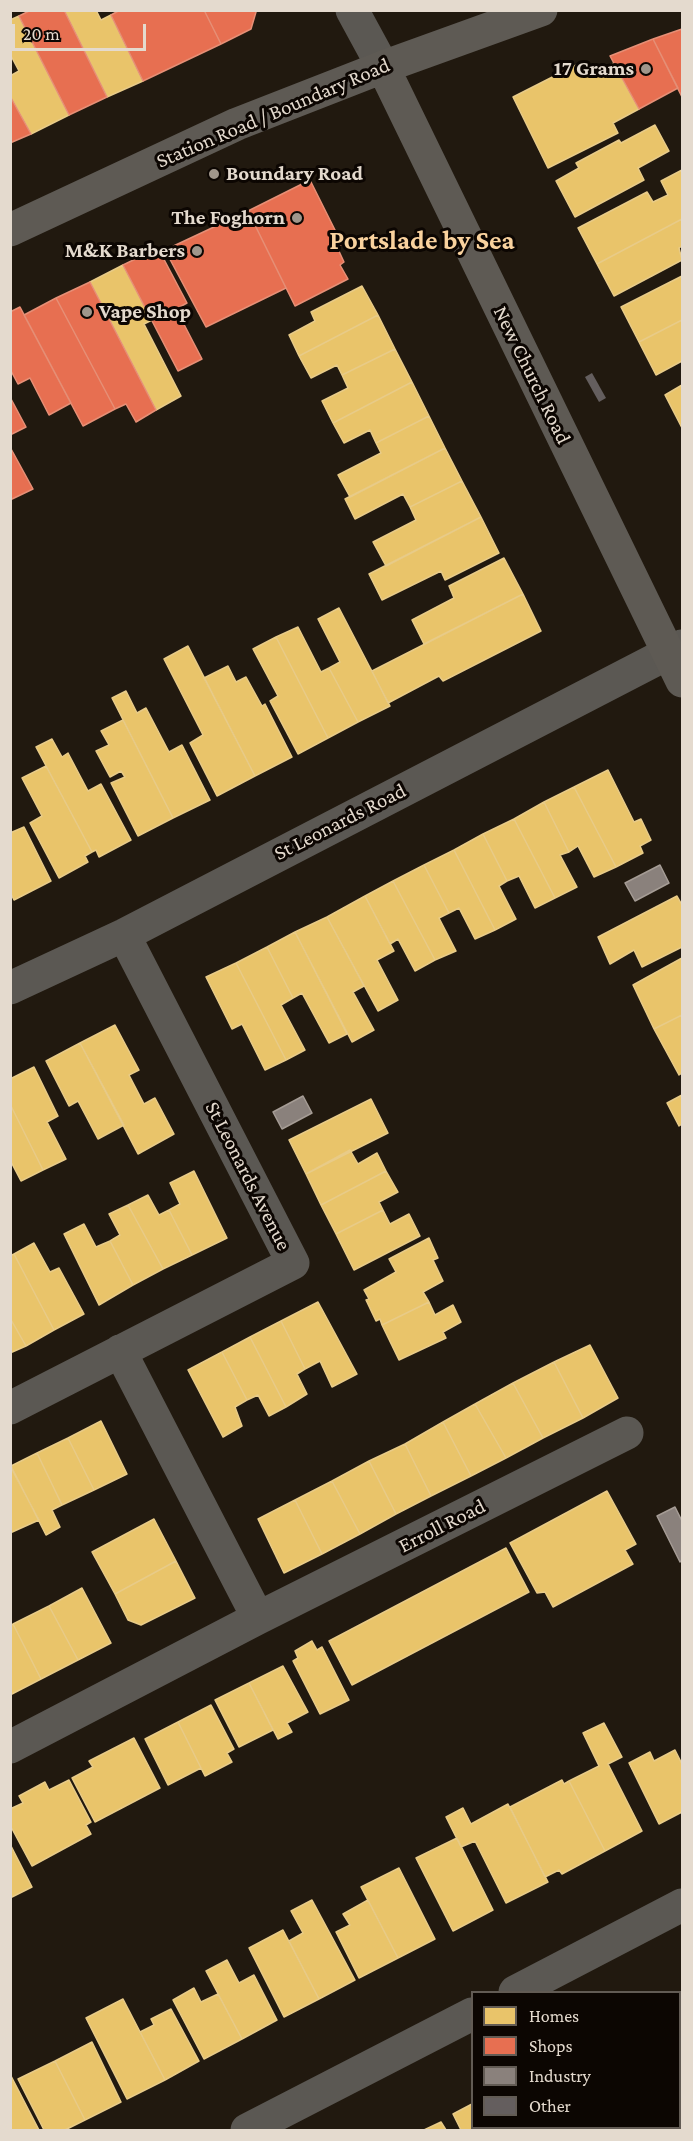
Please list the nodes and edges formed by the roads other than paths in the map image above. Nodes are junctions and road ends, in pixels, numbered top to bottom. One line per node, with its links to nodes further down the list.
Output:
1 (352, 10): 3 (street)
2 (542, 10): 3 (main road, Station Road / Boundary Road)
3 (383, 67): 4 (main road, Station Road / Boundary Road); 5 (main road, New Church Road)
4 (10, 230)
5 (675, 649): 6 (main road, New Church Road); 7 (street, St Leonards Road)
6 (682, 681)
7 (124, 935): 8 (street, St Leonards Road); 9 (street, St Leonards Avenue)
8 (10, 988)
9 (120, 1352): 10 (street, St Leonards Avenue); 12 (street)
10 (10, 1408)
11 (627, 1433): 12 (street, Erroll Road)
12 (258, 1618): 13 (street, Erroll Road)
13 (10, 1747)
14 (682, 1905): 15 (street)
15 (517, 1991)
16 (471, 2015): 17 (street)
17 (247, 2130)

